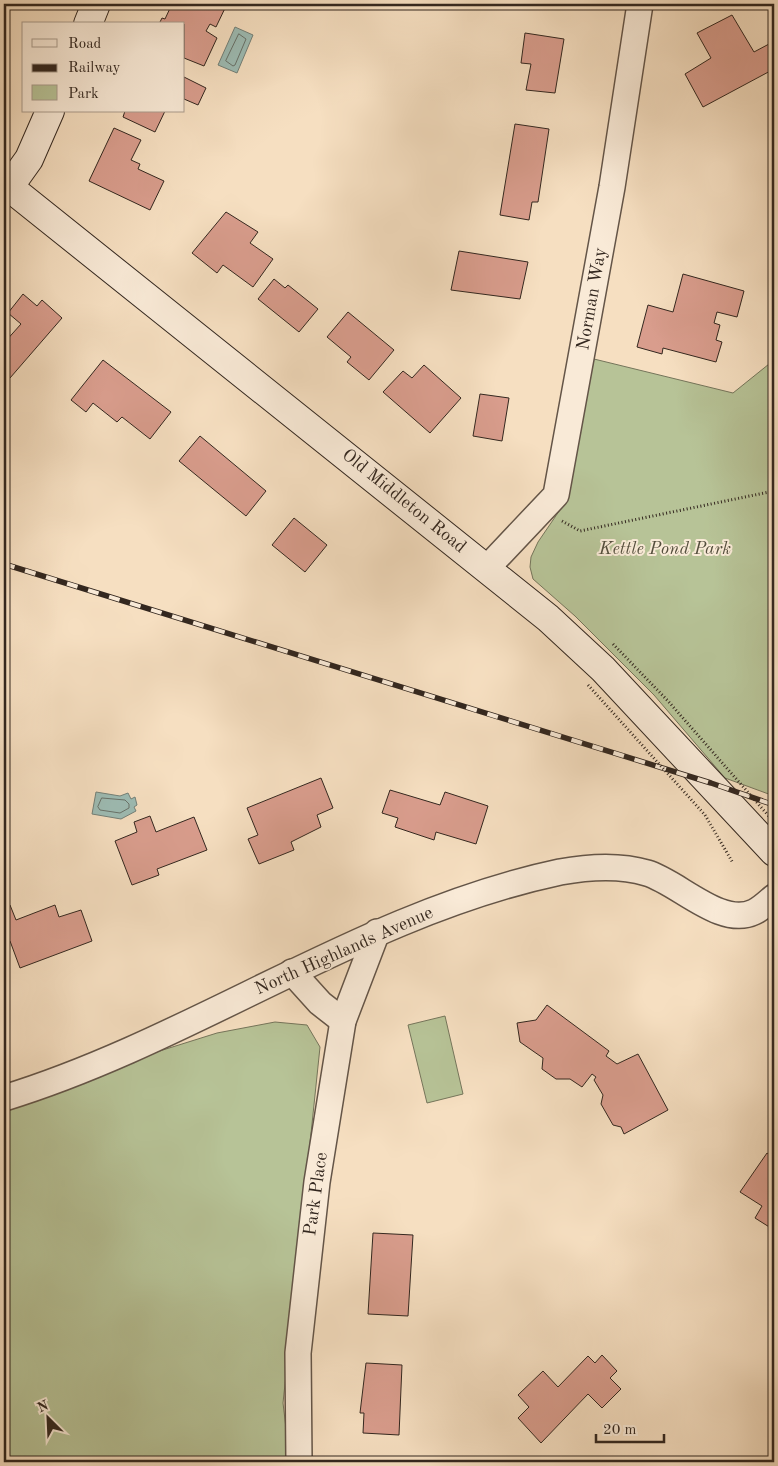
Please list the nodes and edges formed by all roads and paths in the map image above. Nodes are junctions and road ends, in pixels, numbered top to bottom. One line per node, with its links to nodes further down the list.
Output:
1 (96, 4): 3 (street)
2 (640, 4): 7 (street, Norman Way)
3 (89, 22)
4 (50, 112): 5 (street)
5 (6, 190): 8 (street, Old Middleton Road)
6 (774, 491): 7 (path)
7 (541, 510): 8 (street, Norman Way)
8 (488, 568): 10 (street, Old Middleton Road)
9 (613, 644): 11 (path, bridge)
10 (595, 677): 12 (street, Old Middleton Road); 13 (path, bridge)
11 (774, 822)
12 (774, 852)
13 (733, 864)
14 (774, 897): 15 (street, North Highlands Avenue)
15 (377, 932): 16 (street, North Highlands Avenue); 17 (street, Park Place)
16 (292, 972): 17 (street); 18 (street, North Highlands Avenue)
17 (342, 1021): 19 (street, Park Place)
18 (4, 1098)
19 (299, 1462)

